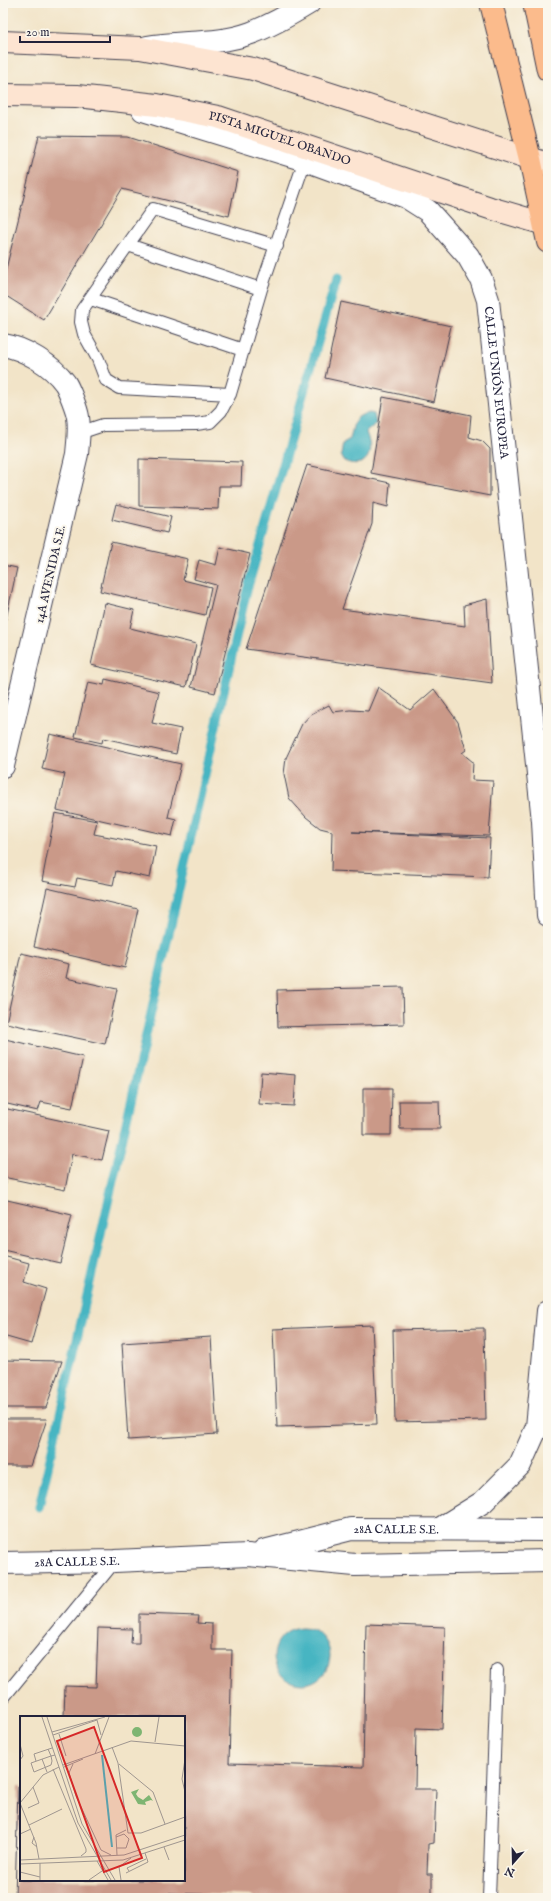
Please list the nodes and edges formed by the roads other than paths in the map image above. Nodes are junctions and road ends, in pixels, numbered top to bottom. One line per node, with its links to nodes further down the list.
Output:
1 (309, 3): 5 (street)
2 (491, 3): 10 (highway)
3 (534, 3): 6 (highway)
4 (3, 42): 5 (main road)
5 (140, 48): 10 (main road)
6 (548, 70)
7 (3, 95): 8 (main road, PISTA MIGUEL OBANDO)
8 (106, 99): 9 (street, CALLE UNIÓN EUROPEA); 11 (main road, PISTA MIGUEL OBANDO)
9 (305, 160): 13 (lane); 21 (street, CALLE UNIÓN EUROPEA)
10 (539, 161): 11 (highway)
11 (547, 230)
12 (128, 245): 13 (lane); 14 (lane); 15 (lane)
13 (277, 246): 14 (lane)
14 (261, 290): 17 (lane)
15 (91, 298): 17 (lane); 18 (lane)
16 (3, 345): 19 (street, 14A AVENIDA S.E.)
17 (243, 350): 18 (lane)
18 (230, 394): 19 (lane)
19 (79, 433): 20 (street, 14A AVENIDA S.E.)
20 (3, 766)
21 (548, 915)
22 (548, 1311): 23 (street)
23 (441, 1528): 24 (street, 28A CALLE S.E.); 25 (street, 28A CALLE S.E.)
24 (548, 1530)
25 (248, 1555): 26 (street, 28A CALLE S.E.); 27 (street, 28A CALLE S.E.)
26 (115, 1561): 28 (street, 28A CALLE S.E.); 30 (lane)
27 (548, 1561)
28 (3, 1563)
29 (497, 1670): 31 (lane)
30 (3, 1698)
31 (489, 1898)

